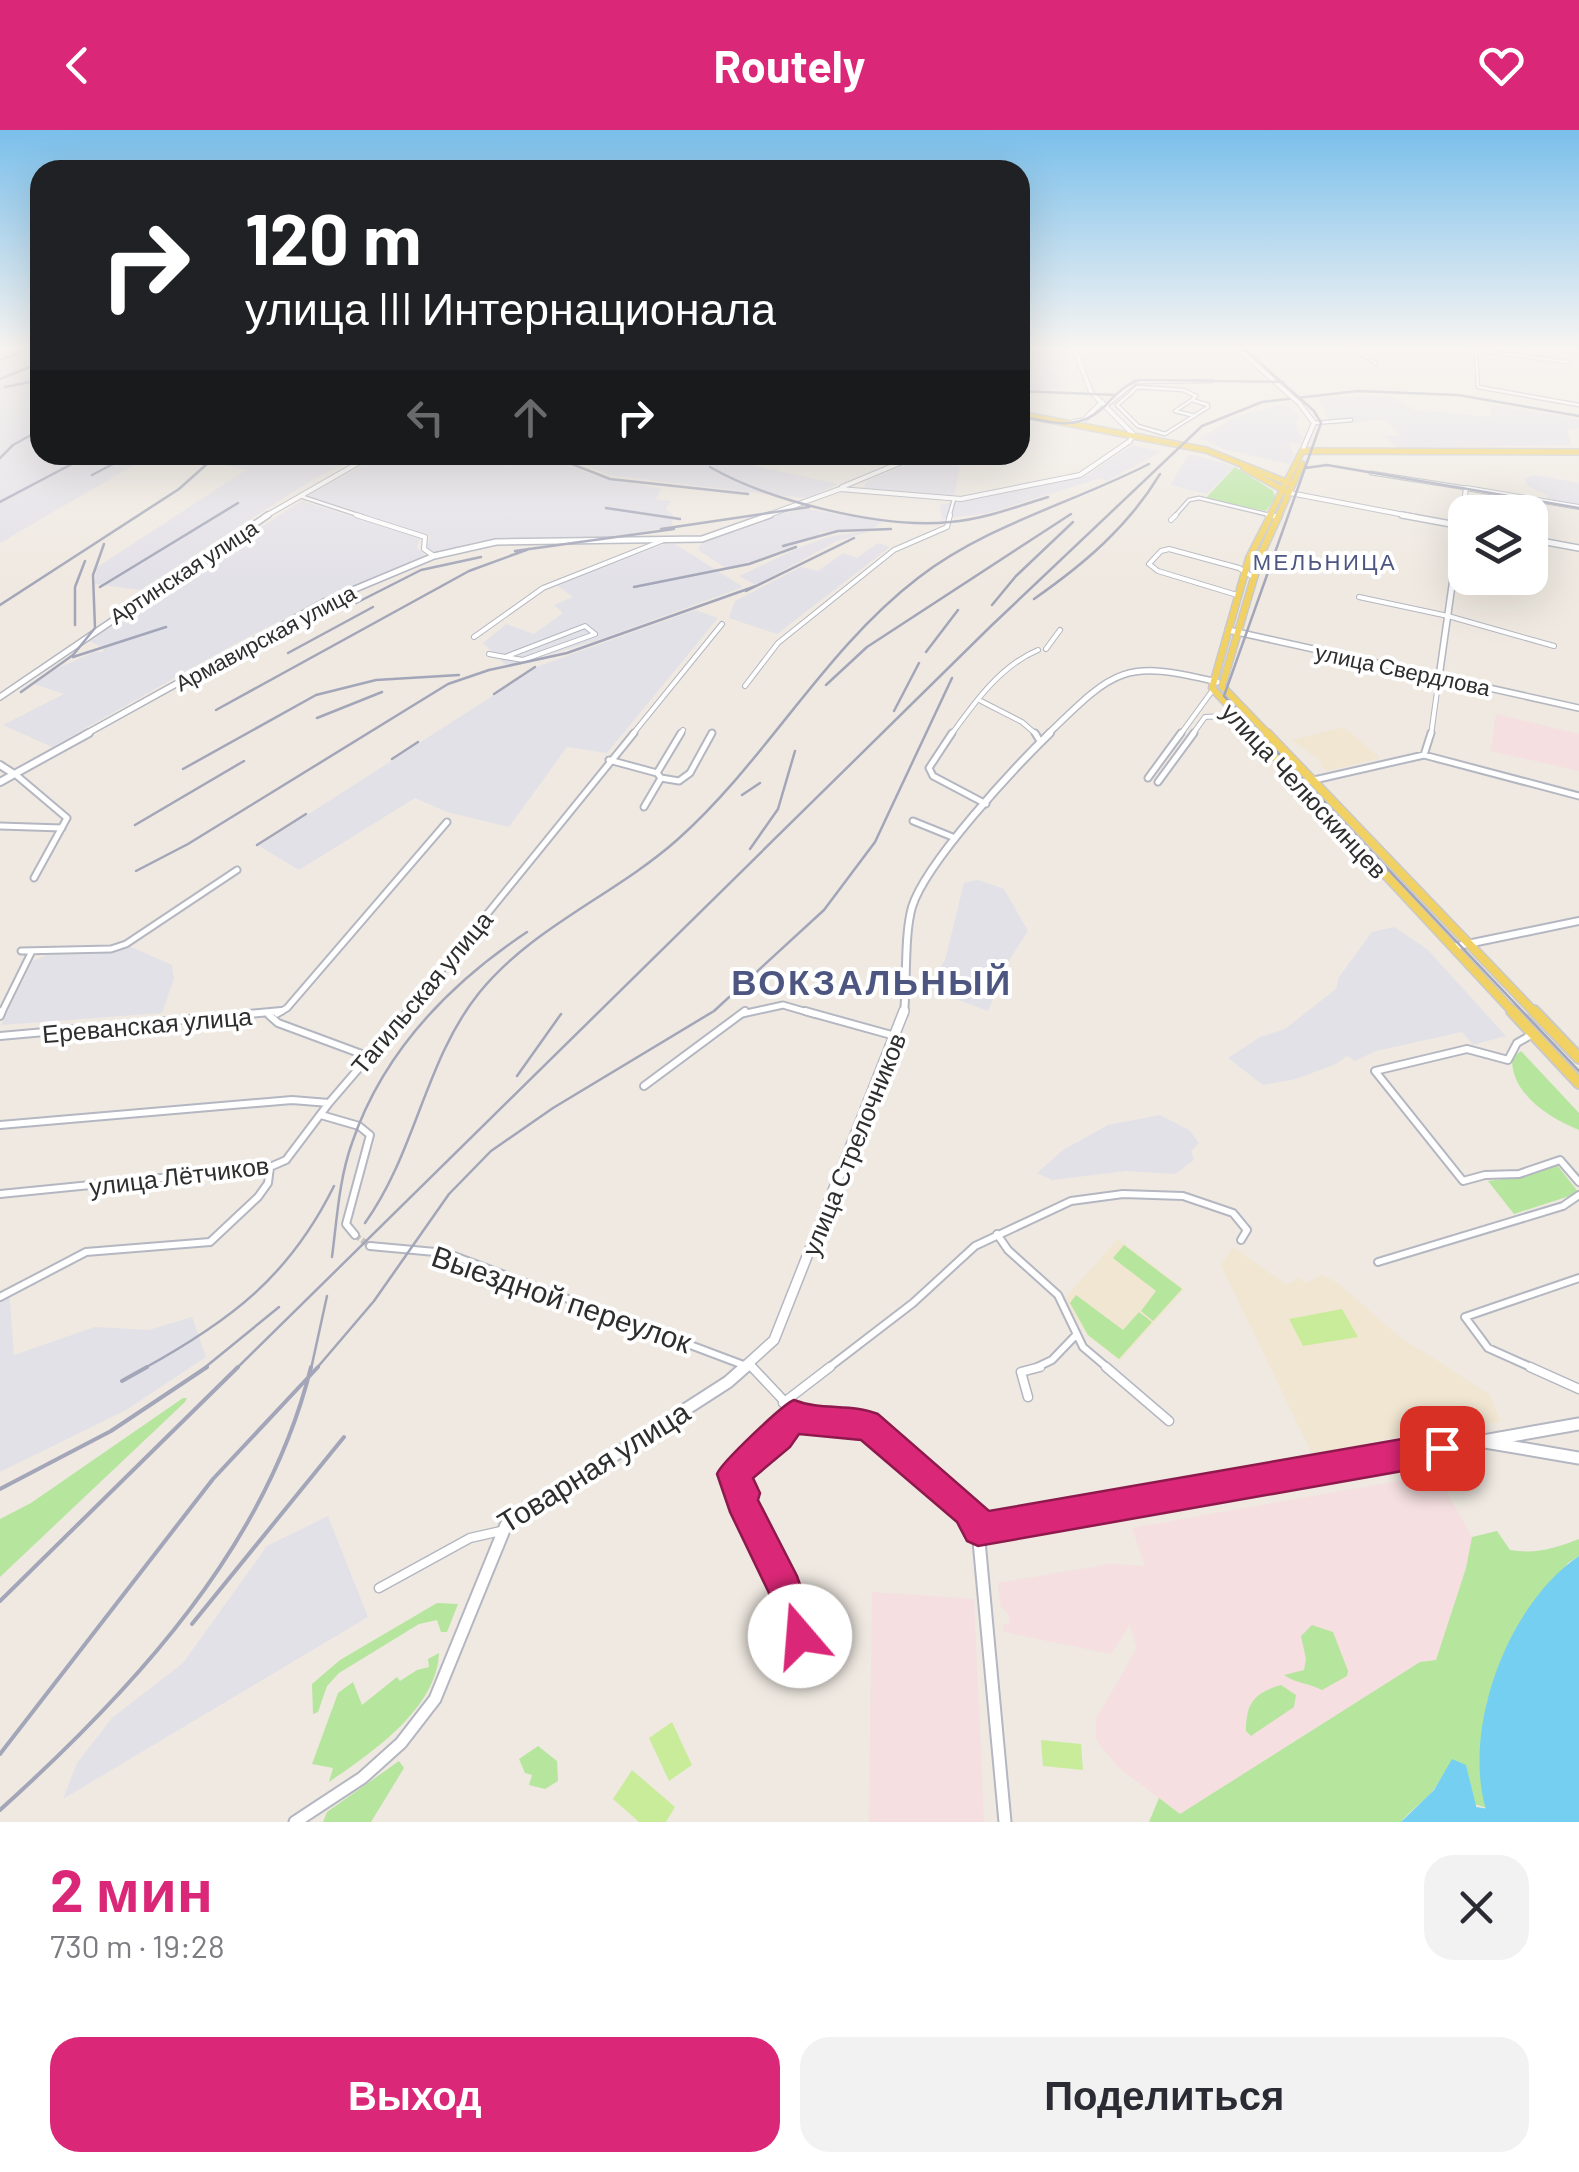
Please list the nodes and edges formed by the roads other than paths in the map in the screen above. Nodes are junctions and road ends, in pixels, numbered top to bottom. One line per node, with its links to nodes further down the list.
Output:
1 (1057, 424): 7 (main road)
2 (1068, 424): 7 (main road)
3 (1122, 424): 8 (main road)
4 (1137, 424): 5 (street)
5 (1183, 424)
6 (1314, 424): 9 (main road, улица Челюскинцев)
7 (1078, 428): 8 (main road)
8 (1133, 436): 15 (main road); 19 (main road); 22 (main road)
9 (1306, 449): 10 (main road); 15 (main road, улица Челюскинцев)
10 (1579, 452)
11 (354, 465): 21 (main road, Артинская улица)
12 (895, 465): 14 (main road, Армавирская улица)
13 (1370, 473): 16 (street)
14 (859, 480): 17 (main road, Армавирская улица); 18 (main road)
15 (1290, 483): 19 (main road, улица Челюскинцев)
16 (1466, 489): 20 (main road); 23 (main road)
17 (833, 490): 18 (main road); 27 (main road, Армавирская улица)
18 (864, 490): 22 (main road)
19 (1286, 492): 24 (main road, улица Челюскинцев); 26 (main road)
20 (1466, 495)
21 (298, 496): 30 (street); 49 (main road, Артинская улица)
22 (954, 500): 48 (street)
23 (1579, 508)
24 (1274, 516): 25 (street); 31 (main road, улица Челюскинцев); 32 (main road, улица Челюскинцев)
25 (1171, 520)
26 (1448, 523)
27 (667, 539): 30 (main road, Армавирская улица); 40 (street)
28 (1548, 542): 29 (main road)
29 (1579, 548)
30 (434, 556): 61 (main road, Армавирская улица)
31 (1244, 571): 32 (street); 34 (main road, улица Челюскинцев); 34 (street)
32 (1254, 577): 38 (main road, улица Челюскинцев)
33 (1452, 595): 36 (main road)
34 (1237, 596): 38 (main road, улица Челюскинцев)
35 (1359, 597): 36 (street)
36 (1448, 616): 41 (street); 46 (main road)
37 (722, 624): 59 (street, Тагильская улица)
38 (1233, 628): 46 (main road, улица Свердлова); 47 (main road, улица Челюскинцев)
39 (1060, 630): 42 (street)
40 (474, 637)
41 (1554, 646)
42 (1046, 649)
43 (1038, 650): 50 (street)
44 (490, 654): 45 (street)
45 (506, 657): 45 (street)
46 (1439, 674): 51 (main road, улица Свердлова); 58 (street)
47 (1215, 685): 52 (street); 54 (main road, улица Челюскинцев); 57 (main road, улица Стрелочников); 64 (main road, улица Челюскинцев)
48 (745, 686)
49 (0, 697)
50 (982, 701): 57 (street); 69 (street)
51 (1579, 705)
52 (1189, 720): 53 (street); 63 (street)
53 (1199, 723): 54 (street); 66 (street)
54 (1241, 723): 67 (main road, улица Челюскинцев)
55 (683, 730): 62 (street)
56 (712, 733): 62 (street)
57 (1040, 741): 69 (main road, улица Стрелочников)
58 (1424, 755): 64 (street); 68 (street)
59 (609, 760): 62 (street); 90 (street, Тагильская улица)
60 (0, 764): 61 (main road)
61 (14, 774): 65 (main road, Армавирская улица); 74 (street)
62 (659, 775): 70 (street)
63 (1148, 778)
64 (1311, 781): 67 (street); 79 (main road, улица Челюскинцев)
65 (0, 782)
66 (1158, 782)
67 (1299, 784): 80 (main road, улица Челюскинцев)
68 (1579, 796)
69 (987, 805): 75 (main road, улица Стрелочников)
70 (644, 807)
71 (913, 821): 75 (street)
72 (448, 822): 83 (street, Ереванская улица)
73 (0, 826): 74 (street)
74 (64, 828): 77 (street)
75 (958, 840): 89 (main road, улица Стрелочников)
76 (237, 870): 82 (street)
77 (34, 878)
78 (1579, 921): 79 (main road)
79 (1467, 944): 80 (main road); 84 (main road, улица Челюскинцев)
80 (1453, 946): 86 (main road, улица Челюскинцев)
81 (21, 951): 82 (street)
82 (32, 951): 85 (street)
83 (269, 1014): 88 (street, Ереванская улица); 90 (street)
84 (1538, 1014): 86 (main road); 91 (main road, улица Челюскинцев)
85 (0, 1016)
86 (1521, 1019): 87 (main road, улица Челюскинцев)
87 (1533, 1034): 92 (main road, улица Челюскинцев); 98 (street)
88 (0, 1036)
89 (898, 1036): 93 (street); 109 (main road, улица Стрелочников)
90 (367, 1056): 94 (street, Тагильская улица)
91 (1579, 1058)
92 (1579, 1084)
93 (644, 1086)
94 (330, 1103): 95 (street, улица Лётчиков); 96 (street)
95 (321, 1115): 97 (street, улица Лётчиков); 102 (street)
96 (0, 1125)
97 (270, 1168): 99 (street, улица Лётчиков); 107 (street)
98 (1579, 1182)
99 (0, 1194)
100 (1579, 1194): 105 (street)
101 (997, 1234): 103 (street); 108 (street); 112 (street)
102 (355, 1235)
103 (1241, 1240)
104 (370, 1246): 109 (street, Выездной переулок)
105 (1378, 1262)
106 (1579, 1278): 110 (street)
107 (0, 1296)
108 (1075, 1336): 111 (street); 114 (street)
109 (750, 1364): 112 (street); 119 (main road, Товарная улица)
110 (1579, 1389)
111 (1028, 1397)
112 (784, 1403): 113 (street)
113 (794, 1415): 118 (street); 121 (street)
114 (1169, 1422)
115 (1579, 1424): 116 (main road)
116 (1485, 1442): 117 (main road); 118 (main road)
117 (1579, 1458)
118 (978, 1530): 123 (main road)
119 (501, 1531): 120 (street, Товарная улица); 122 (main road)
120 (380, 1588)
121 (809, 1670)
122 (298, 1821)
123 (1005, 1822)

